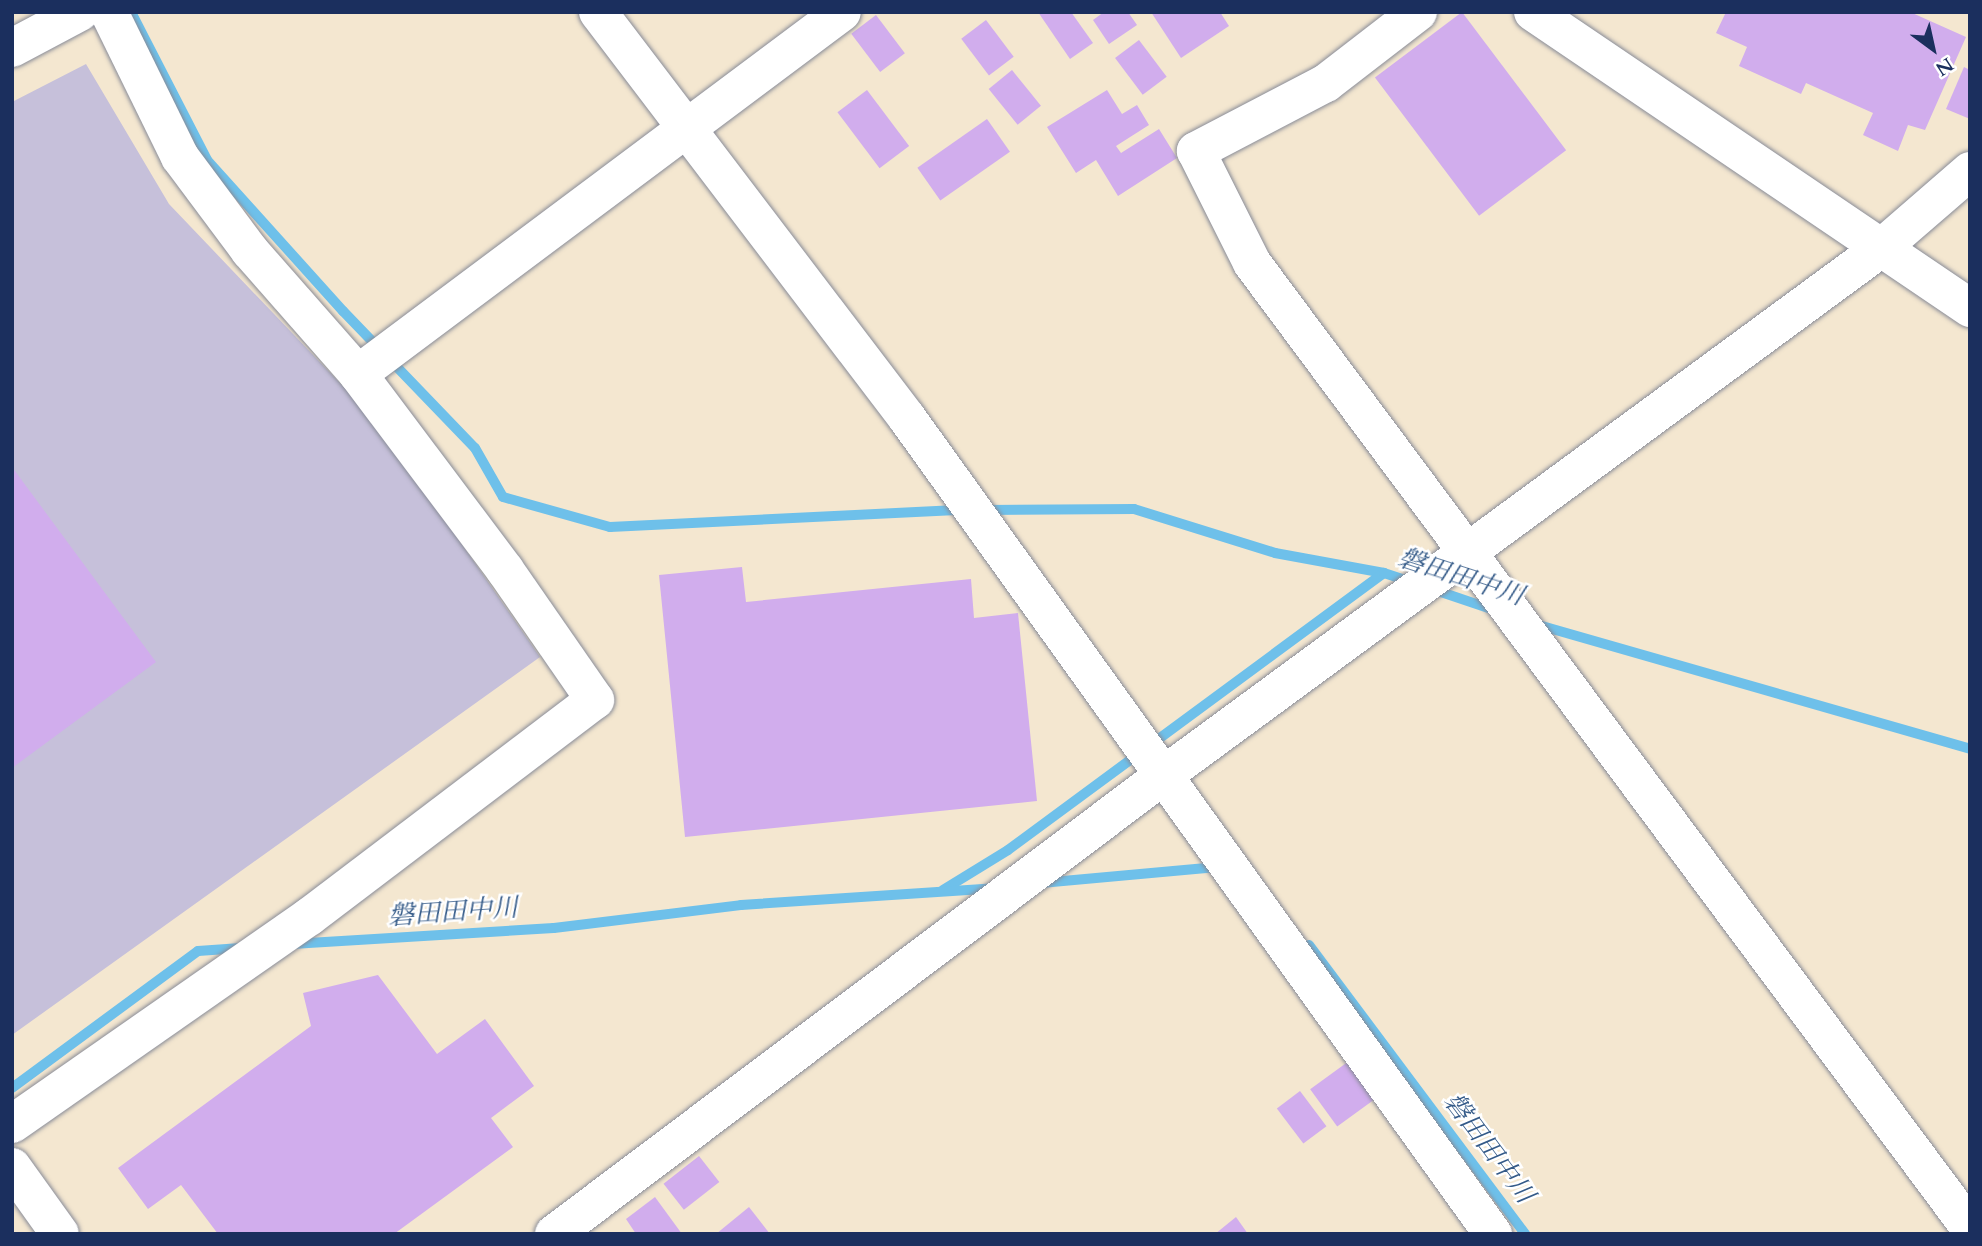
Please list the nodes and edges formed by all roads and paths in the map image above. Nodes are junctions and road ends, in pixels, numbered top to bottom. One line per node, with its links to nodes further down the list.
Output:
1 (80, 12): 7 (street)
2 (109, 12): 12 (street)
3 (598, 12): 8 (street)
4 (842, 12): 8 (street)
5 (1418, 12): 13 (street)
6 (1533, 12): 10 (street)
7 (12, 48)
8 (686, 128): 12 (street); 14 (street)
9 (1970, 171): 10 (street)
10 (1880, 249): 11 (street); 13 (street)
11 (1970, 308)
12 (358, 374): 15 (street)
13 (1470, 553): 14 (street); 17 (street)
14 (1164, 775): 19 (street); 20 (street)
15 (12, 1124)
16 (12, 1167): 18 (street)
17 (1970, 1228)
18 (60, 1234)
19 (554, 1234)
20 (1492, 1234)

